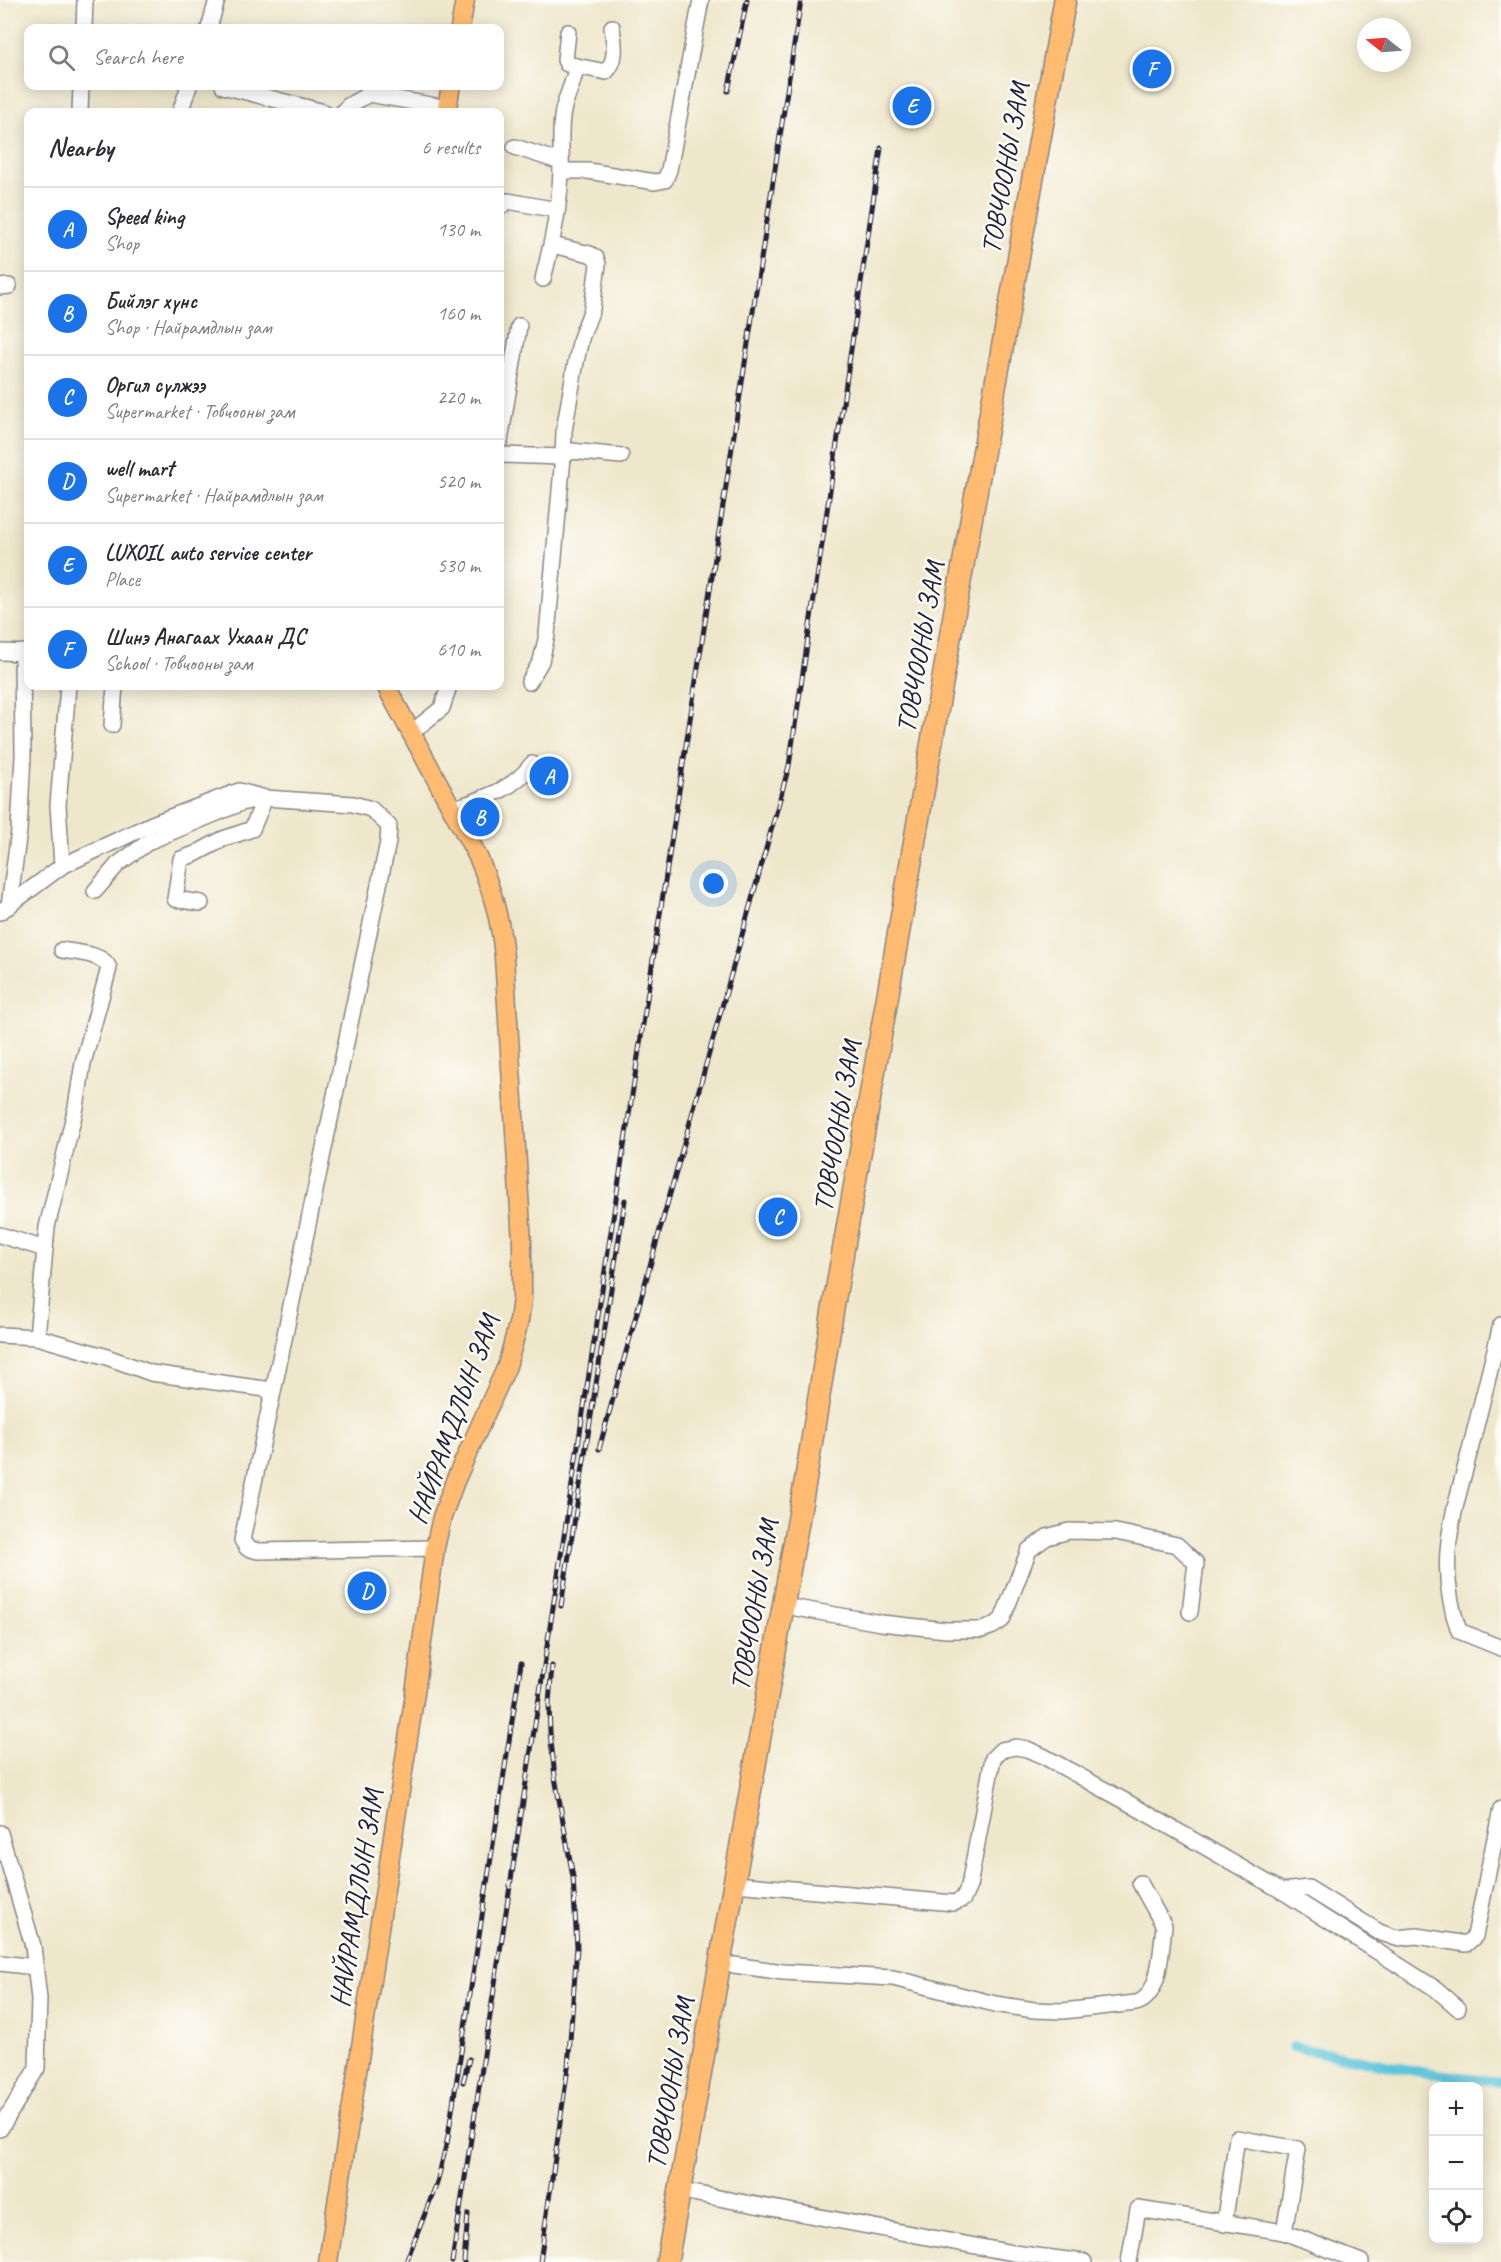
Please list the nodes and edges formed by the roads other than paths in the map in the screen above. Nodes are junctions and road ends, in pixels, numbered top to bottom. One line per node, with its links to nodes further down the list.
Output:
1 (85, 0): 7 (street)
2 (217, 0): 8 (street)
3 (465, 0): 9 (main road)
4 (701, 0): 24 (street)
5 (1065, 0): 65 (highway, ТОВЧООНЫ ЗАМ)
6 (1078, 0): 59 (highway, ТОВЧООНЫ ЗАМ)
7 (84, 24)
8 (210, 24)
9 (461, 24)
10 (612, 27): 12 (street)
11 (568, 32): 12 (street)
12 (576, 66): 24 (street)
13 (81, 90): 17 (street)
14 (188, 90): 18 (street)
15 (239, 90): 19 (street)
16 (450, 90): 22 (main road)
17 (80, 108)
18 (181, 108)
19 (308, 108)
20 (346, 108): 21 (street)
21 (436, 108)
22 (446, 108)
23 (515, 147): 24 (street)
24 (561, 166): 26 (street)
25 (504, 204): 26 (street)
26 (556, 210): 27 (street)
27 (552, 245): 28 (street); 33 (street)
28 (543, 279)
29 (519, 326): 30 (street)
30 (504, 417)
31 (504, 455): 33 (street)
32 (621, 456): 33 (street)
33 (563, 457): 36 (street)
34 (0, 651): 35 (street)
35 (24, 652)
36 (529, 682)
37 (24, 690): 50 (street)
38 (68, 690): 47 (street)
39 (115, 690): 42 (street)
40 (388, 690): 43 (main road, НАЙРАМДЛЫН ЗАМ)
41 (448, 690): 43 (street)
42 (112, 725)
43 (412, 732): 46 (main road, НАЙРАМДЛЫН ЗАМ)
44 (532, 764): 46 (street)
45 (265, 798): 47 (street); 48 (street); 49 (street); 57 (street)
46 (453, 809): 58 (main road, НАЙРАМДЛЫН ЗАМ)
47 (62, 866): 50 (street)
48 (95, 891)
49 (201, 903)
50 (4, 909)
51 (62, 950): 53 (street)
52 (0, 1235): 53 (street)
53 (45, 1249): 56 (street)
54 (1501, 1325): 61 (street)
55 (0, 1335): 56 (street)
56 (37, 1337): 57 (street)
57 (272, 1390): 58 (street)
58 (435, 1548): 75 (main road, НАЙРАМДЛЫН ЗАМ)
59 (796, 1608): 60 (street); 65 (highway, ТОВЧООНЫ ЗАМ)
60 (1190, 1612)
61 (1501, 1648)
62 (1501, 1809): 66 (street)
63 (0, 1833): 69 (street)
64 (1140, 1883): 68 (street)
65 (741, 1884): 66 (street); 68 (highway, ТОВЧООНЫ ЗАМ); 76 (highway, ТОВЧООНЫ ЗАМ)
66 (1282, 1892): 70 (street)
67 (0, 1963): 69 (street)
68 (734, 1965): 72 (highway, ТОВЧООНЫ ЗАМ)
69 (35, 1967): 71 (street)
70 (1458, 2008)
71 (0, 2129)
72 (692, 2193): 77 (highway, ТОВЧООНЫ ЗАМ); 78 (street)
73 (1224, 2224): 74 (street); 74 (street); 79 (street)
74 (1284, 2232): 80 (street)
75 (328, 2262)
76 (667, 2262)
77 (681, 2262)
78 (1084, 2262)
79 (1129, 2262)
80 (1361, 2262)

